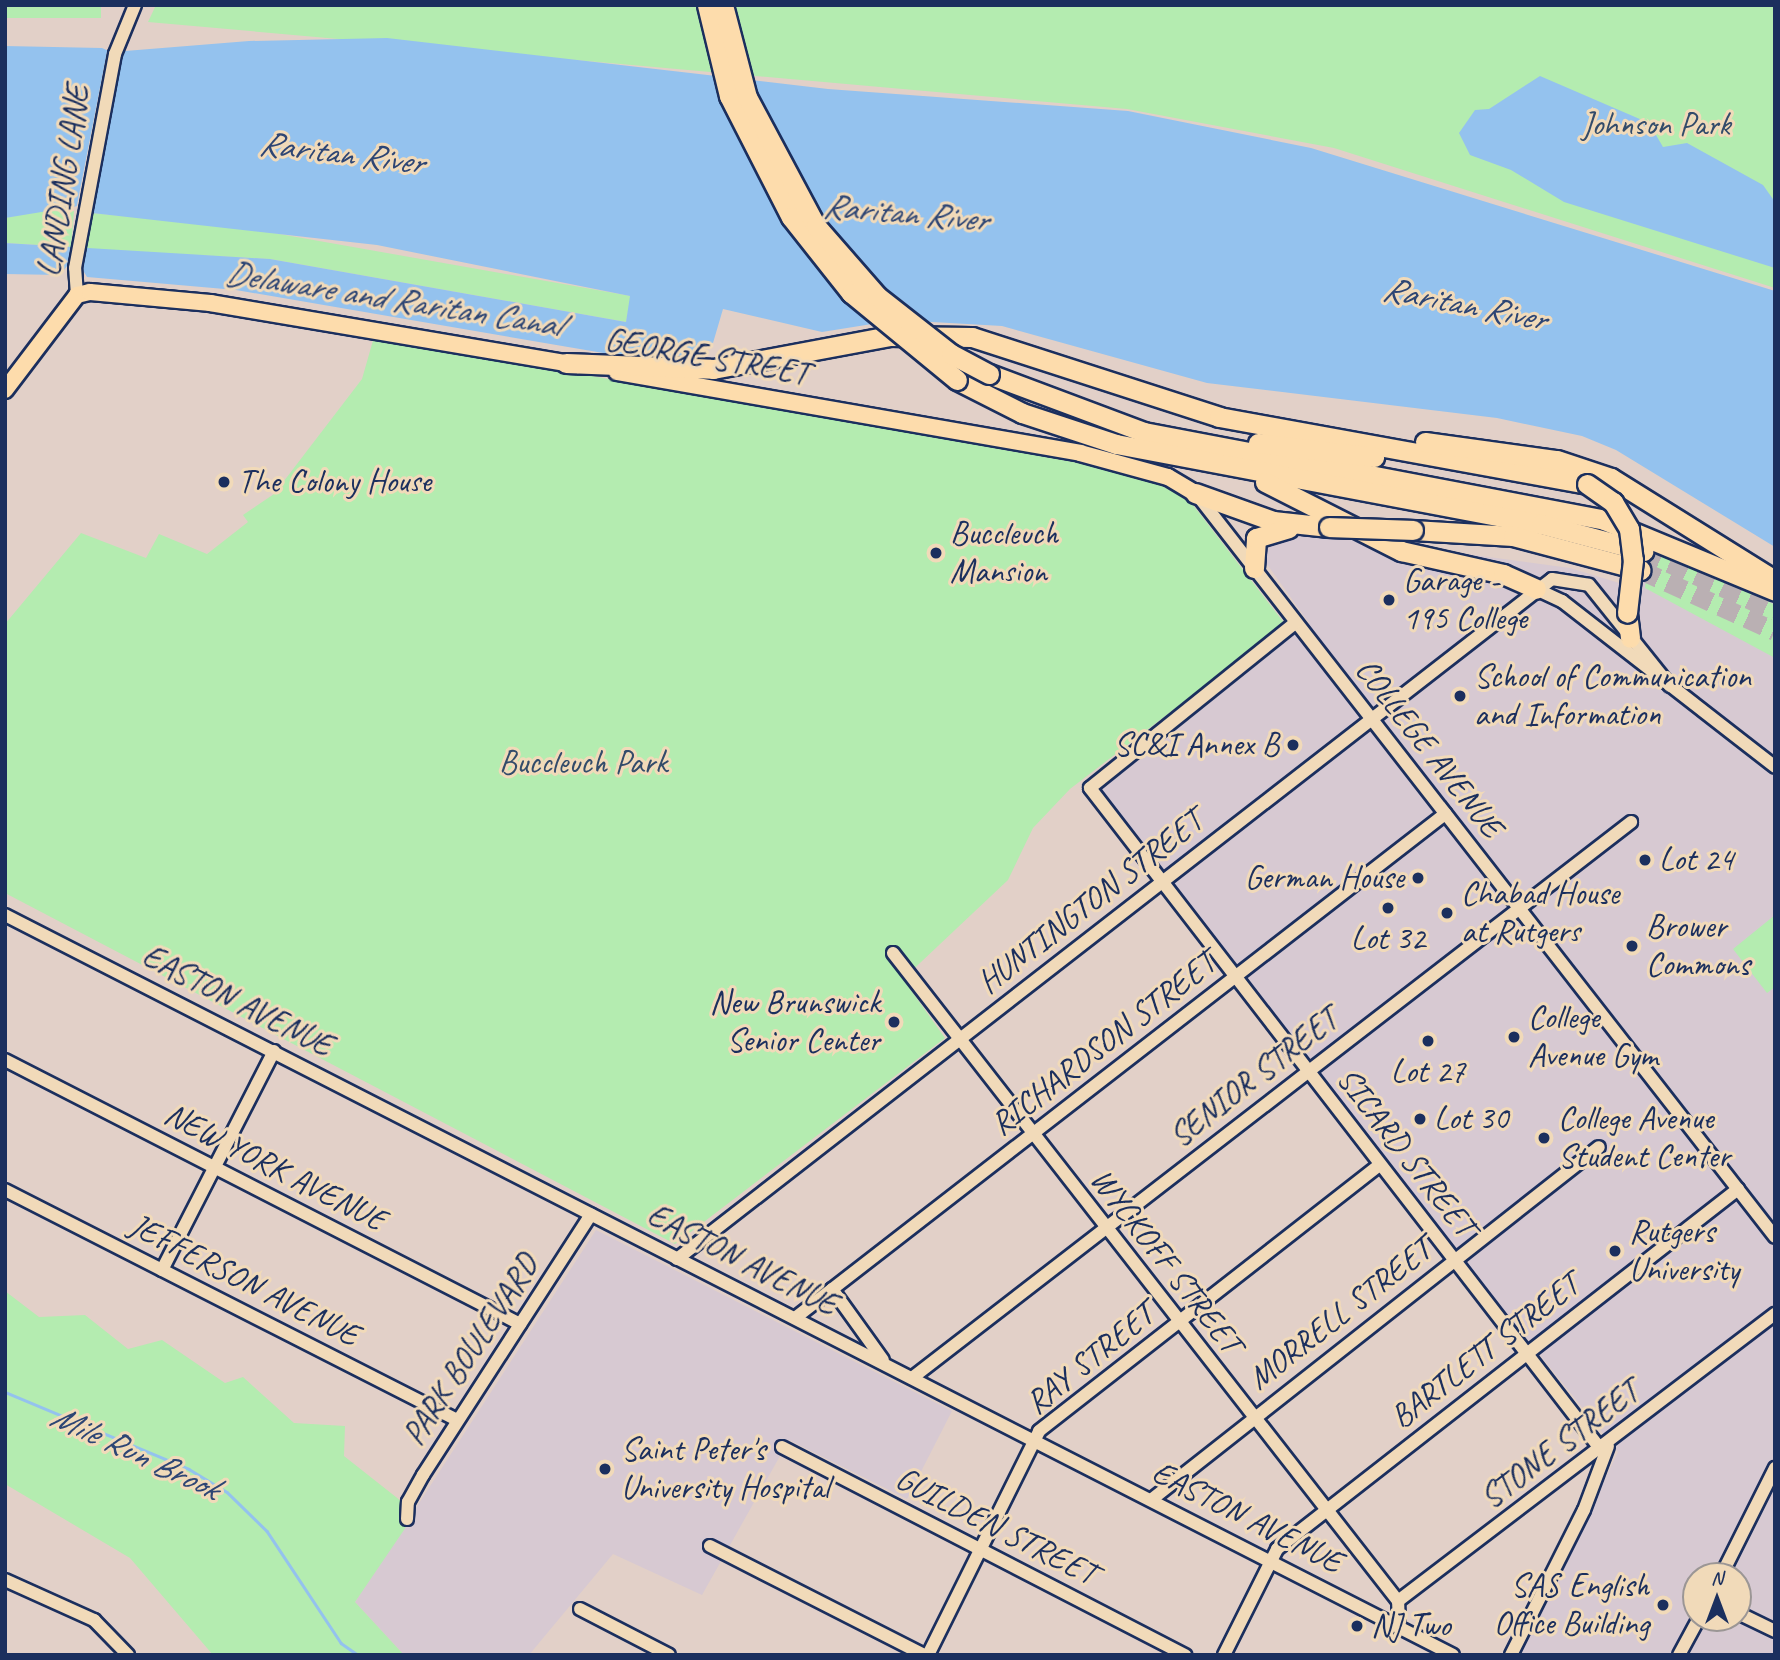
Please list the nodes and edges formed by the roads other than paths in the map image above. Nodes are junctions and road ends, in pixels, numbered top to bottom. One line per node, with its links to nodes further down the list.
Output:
1 (135, 5): 4 (street, LANDING LANE)
2 (707, 5): 9 (highway, bridge)
3 (723, 5): 7 (highway, bridge)
4 (77, 295): 5 (main road, GEORGE STREET); 6 (main road, LANDING LANE)
5 (566, 363): 8 (highway); 11 (main road, GEORGE STREET)
6 (5, 390)
7 (1082, 414): 10 (highway); 16 (highway)
8 (1219, 417): 10 (highway); 14 (highway)
9 (1218, 466): 12 (highway, bridge); 15 (highway)
10 (1504, 469): 18 (highway, bridge)
11 (1195, 493): 12 (highway); 13 (street, COLLEGE AVENUE)
12 (1297, 526): 13 (highway)
13 (1254, 568): 17 (street, COLLEGE AVENUE)
14 (1775, 581)
15 (1536, 589): 18 (street); 19 (street); 20 (street, HUNTINGTON STREET)
16 (1775, 591)
17 (1296, 623): 20 (street, COLLEGE AVENUE); 24 (street, SICARD STREET)
18 (1629, 638): 19 (street)
19 (1670, 686): 21 (street)
20 (1371, 719): 22 (street, COLLEGE AVENUE); 24 (street, HUNTINGTON STREET)
21 (1775, 767)
22 (1445, 814): 25 (street, COLLEGE AVENUE); 28 (street, RICHARDSON STREET)
23 (1631, 822): 25 (street, SENIOR STREET)
24 (1162, 879): 28 (street, SICARD STREET); 29 (street, HUNTINGTON STREET)
25 (1518, 908): 32 (street, SENIOR STREET); 37 (street, COLLEGE AVENUE)
26 (5, 915): 30 (street, EASTON AVENUE)
27 (893, 953): 29 (street, WYCKOFF STREET)
28 (1235, 976): 32 (street, SICARD STREET); 33 (street, RICHARDSON STREET)
29 (958, 1040): 33 (street, WYCKOFF STREET); 42 (street, HUNTINGTON STREET)
30 (274, 1051): 36 (street); 39 (street, EASTON AVENUE)
31 (5, 1060): 36 (street, NEW YORK AVENUE)
32 (1307, 1071): 35 (street, SICARD STREET); 40 (street, SENIOR STREET)
33 (1031, 1135): 40 (street, WYCKOFF STREET); 45 (street, RICHARDSON STREET)
34 (1599, 1147): 43 (street, MORRELL STREET)
35 (1380, 1165): 43 (street, SICARD STREET); 48 (street, RAY STREET)
36 (214, 1167): 44 (street); 49 (street, NEW YORK AVENUE)
37 (1738, 1189): 41 (street, COLLEGE AVENUE); 50 (street, BARTLETT STREET)
38 (5, 1190): 44 (street, JEFFERSON AVENUE)
39 (591, 1214): 42 (street, EASTON AVENUE); 49 (street, PARK BOULEVARD)
40 (1105, 1229): 48 (street, WYCKOFF STREET); 52 (street, SENIOR STREET)
41 (1775, 1237)
42 (677, 1259): 47 (street, EASTON AVENUE)
43 (1454, 1259): 50 (street, SICARD STREET); 53 (street, MORRELL STREET)
44 (162, 1270): 54 (street, JEFFERSON AVENUE)
45 (832, 1289): 47 (street, RICHARDSON STREET); 51 (street)
46 (1775, 1314): 57 (street, STONE STREET)
47 (795, 1318): 51 (street, EASTON AVENUE)
48 (1179, 1323): 53 (street, WYCKOFF STREET); 55 (street, RAY STREET)
49 (520, 1324): 54 (street, PARK BOULEVARD)
50 (1528, 1353): 57 (street, SICARD STREET); 60 (street, BARTLETT STREET)
51 (888, 1366): 52 (street, EASTON AVENUE)
52 (912, 1378): 55 (street, EASTON AVENUE)
53 (1253, 1419): 59 (street, MORRELL STREET); 60 (street, WYCKOFF STREET)
54 (457, 1420): 61 (street, PARK BOULEVARD)
55 (1034, 1441): 59 (street, EASTON AVENUE); 63 (street)
56 (782, 1447): 63 (street, GUILDEN STREET)
57 (1605, 1448): 67 (street, STONE STREET); 79 (street)
58 (1775, 1468): 65 (street)
59 (1151, 1500): 64 (street, EASTON AVENUE)
60 (1325, 1510): 64 (street, BARTLETT STREET); 67 (street, WYCKOFF STREET)
61 (407, 1519)
62 (710, 1546): 75 (street)
63 (981, 1549): 75 (street); 76 (street, GUILDEN STREET)
64 (1271, 1561): 70 (street, EASTON AVENUE); 77 (street)
65 (1728, 1562)
66 (5, 1580): 73 (street)
67 (1398, 1601): 70 (street)
68 (580, 1609): 74 (street)
69 (1752, 1620): 71 (street)
70 (1399, 1627): 78 (street, EASTON AVENUE)
71 (1775, 1631)
72 (1691, 1632): 80 (street)
73 (128, 1655)
74 (668, 1655)
75 (926, 1655)
76 (1185, 1655)
77 (1224, 1655)
78 (1452, 1655)
79 (1511, 1655)
80 (1679, 1655)

